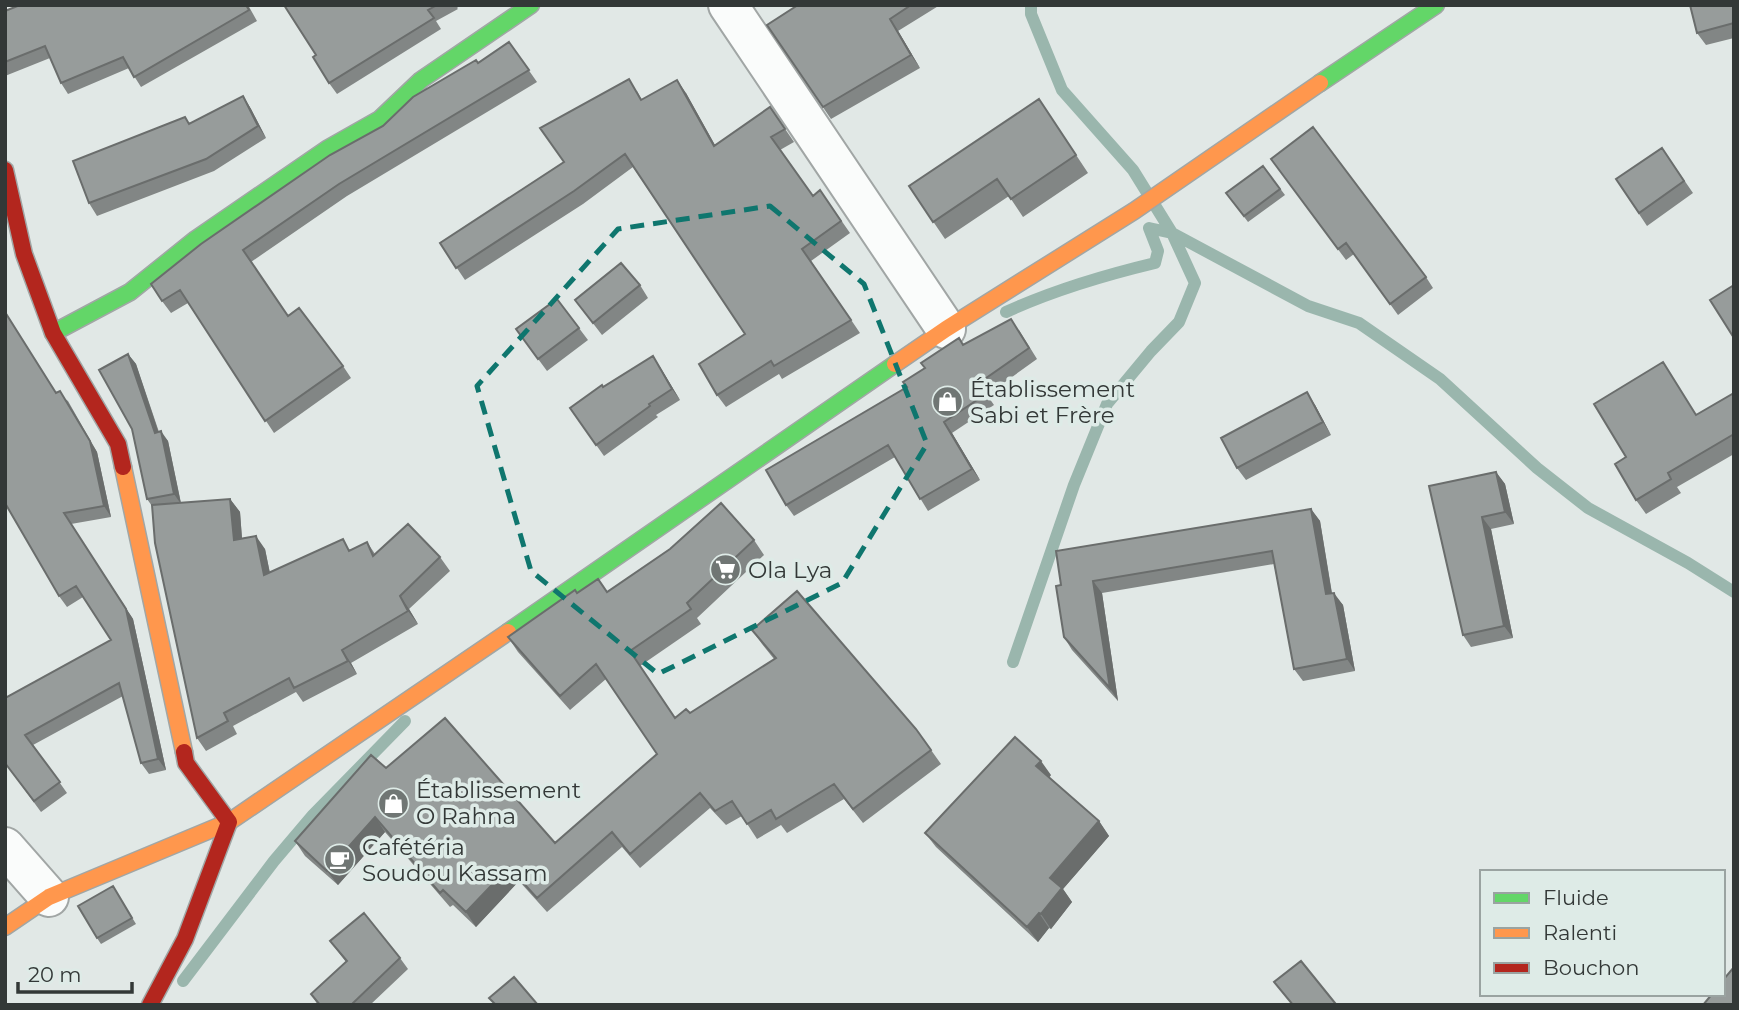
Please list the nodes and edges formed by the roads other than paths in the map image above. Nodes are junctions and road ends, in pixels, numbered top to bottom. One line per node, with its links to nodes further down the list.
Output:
1 (531, 5): 6 (street)
2 (729, 5): 5 (street)
3 (1436, 5): 5 (street)
4 (5, 170): 6 (street)
5 (946, 329): 7 (street)
6 (53, 333): 7 (street)
7 (229, 822): 9 (street); 11 (street)
8 (5, 847): 9 (street)
9 (49, 897): 10 (street)
10 (5, 927)
11 (149, 1005)

